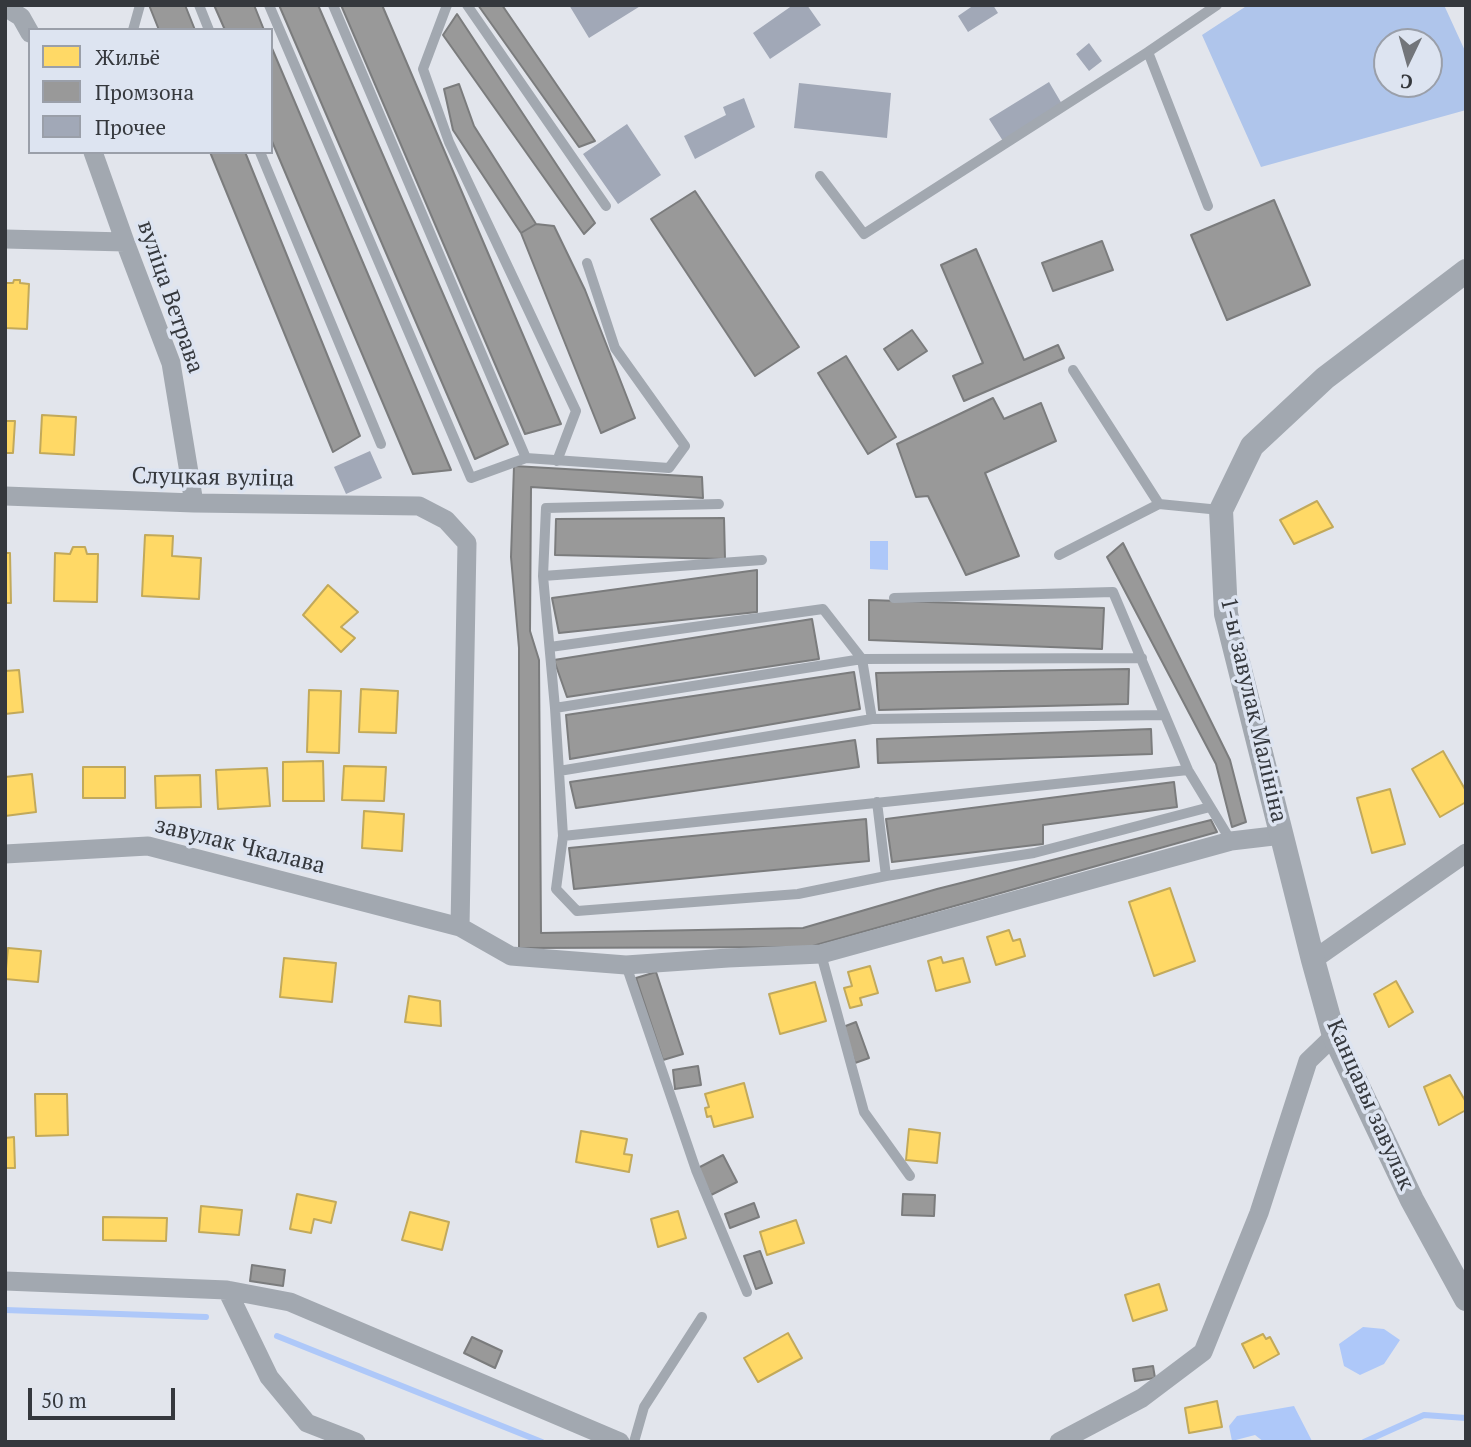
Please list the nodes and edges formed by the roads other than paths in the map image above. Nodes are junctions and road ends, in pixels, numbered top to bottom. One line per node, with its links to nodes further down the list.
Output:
1 (140, 5): 9 (lane)
2 (199, 5): 10 (lane)
3 (270, 5): 24 (lane)
4 (333, 5): 24 (lane)
5 (447, 5): 25 (lane)
6 (467, 5): 16 (lane)
7 (1217, 5): 12 (lane)
8 (5, 7): 11 (street)
9 (134, 28)
10 (208, 28)
11 (28, 29)
12 (1149, 52): 15 (lane); 17 (lane)
13 (94, 154): 19 (street, вуліца Ветрава)
14 (261, 154): 23 (lane)
15 (820, 176)
16 (606, 206)
17 (1208, 206)
18 (5, 239): 19 (street)
19 (125, 242): 27 (street, вуліца Ветрава)
20 (587, 263): 25 (lane)
21 (1466, 271): 30 (street, 1-ы завулак Малініна)
22 (1073, 370): 29 (lane)
23 (381, 444)
24 (526, 458): 25 (lane)
25 (557, 461)
26 (5, 496): 27 (street, Слуцкая вуліца)
27 (194, 503): 51 (street, Слуцкая вуліца)
28 (719, 504): 33 (lane)
29 (1159, 504): 30 (lane); 31 (lane)
30 (1221, 510): 45 (street, 1-ы завулак Малініна)
31 (1059, 555)
32 (762, 560): 33 (lane)
33 (542, 576): 35 (lane)
34 (894, 598): 36 (lane)
35 (550, 648): 37 (lane); 38 (lane)
36 (1142, 658): 37 (lane); 39 (lane)
37 (862, 659): 38 (lane); 40 (lane)
38 (555, 708): 42 (lane)
39 (1165, 715): 40 (lane); 41 (lane)
40 (872, 719): 42 (lane)
41 (1188, 770): 43 (lane); 44 (lane)
42 (559, 771): 46 (lane)
43 (877, 802): 46 (lane); 50 (lane)
44 (1210, 807): 47 (lane); 50 (lane)
45 (1282, 835): 47 (street, завулак Чкалава); 53 (street, 1-ы завулак Малініна)
46 (563, 836): 50 (lane)
47 (1231, 841): 52 (street, завулак Чкалава)
48 (1466, 852): 53 (street)
49 (5, 854): 51 (street, завулак Чкалава)
50 (886, 876)
51 (460, 927): 54 (street, завулак Чкалава)
52 (821, 954): 54 (street, завулак Чкалава); 56 (lane)
53 (1313, 960): 55 (street, Канцавы завулак)
54 (626, 965): 59 (lane)
55 (1334, 1036): 60 (street, Канцавы завулак); 65 (street)
56 (910, 1176)
57 (5, 1281): 58 (street)
58 (227, 1290): 62 (street); 63 (street)
59 (747, 1292)
60 (1466, 1300)
61 (702, 1317): 64 (lane)
62 (356, 1442)
63 (620, 1442)
64 (634, 1442)
65 (1059, 1442)

